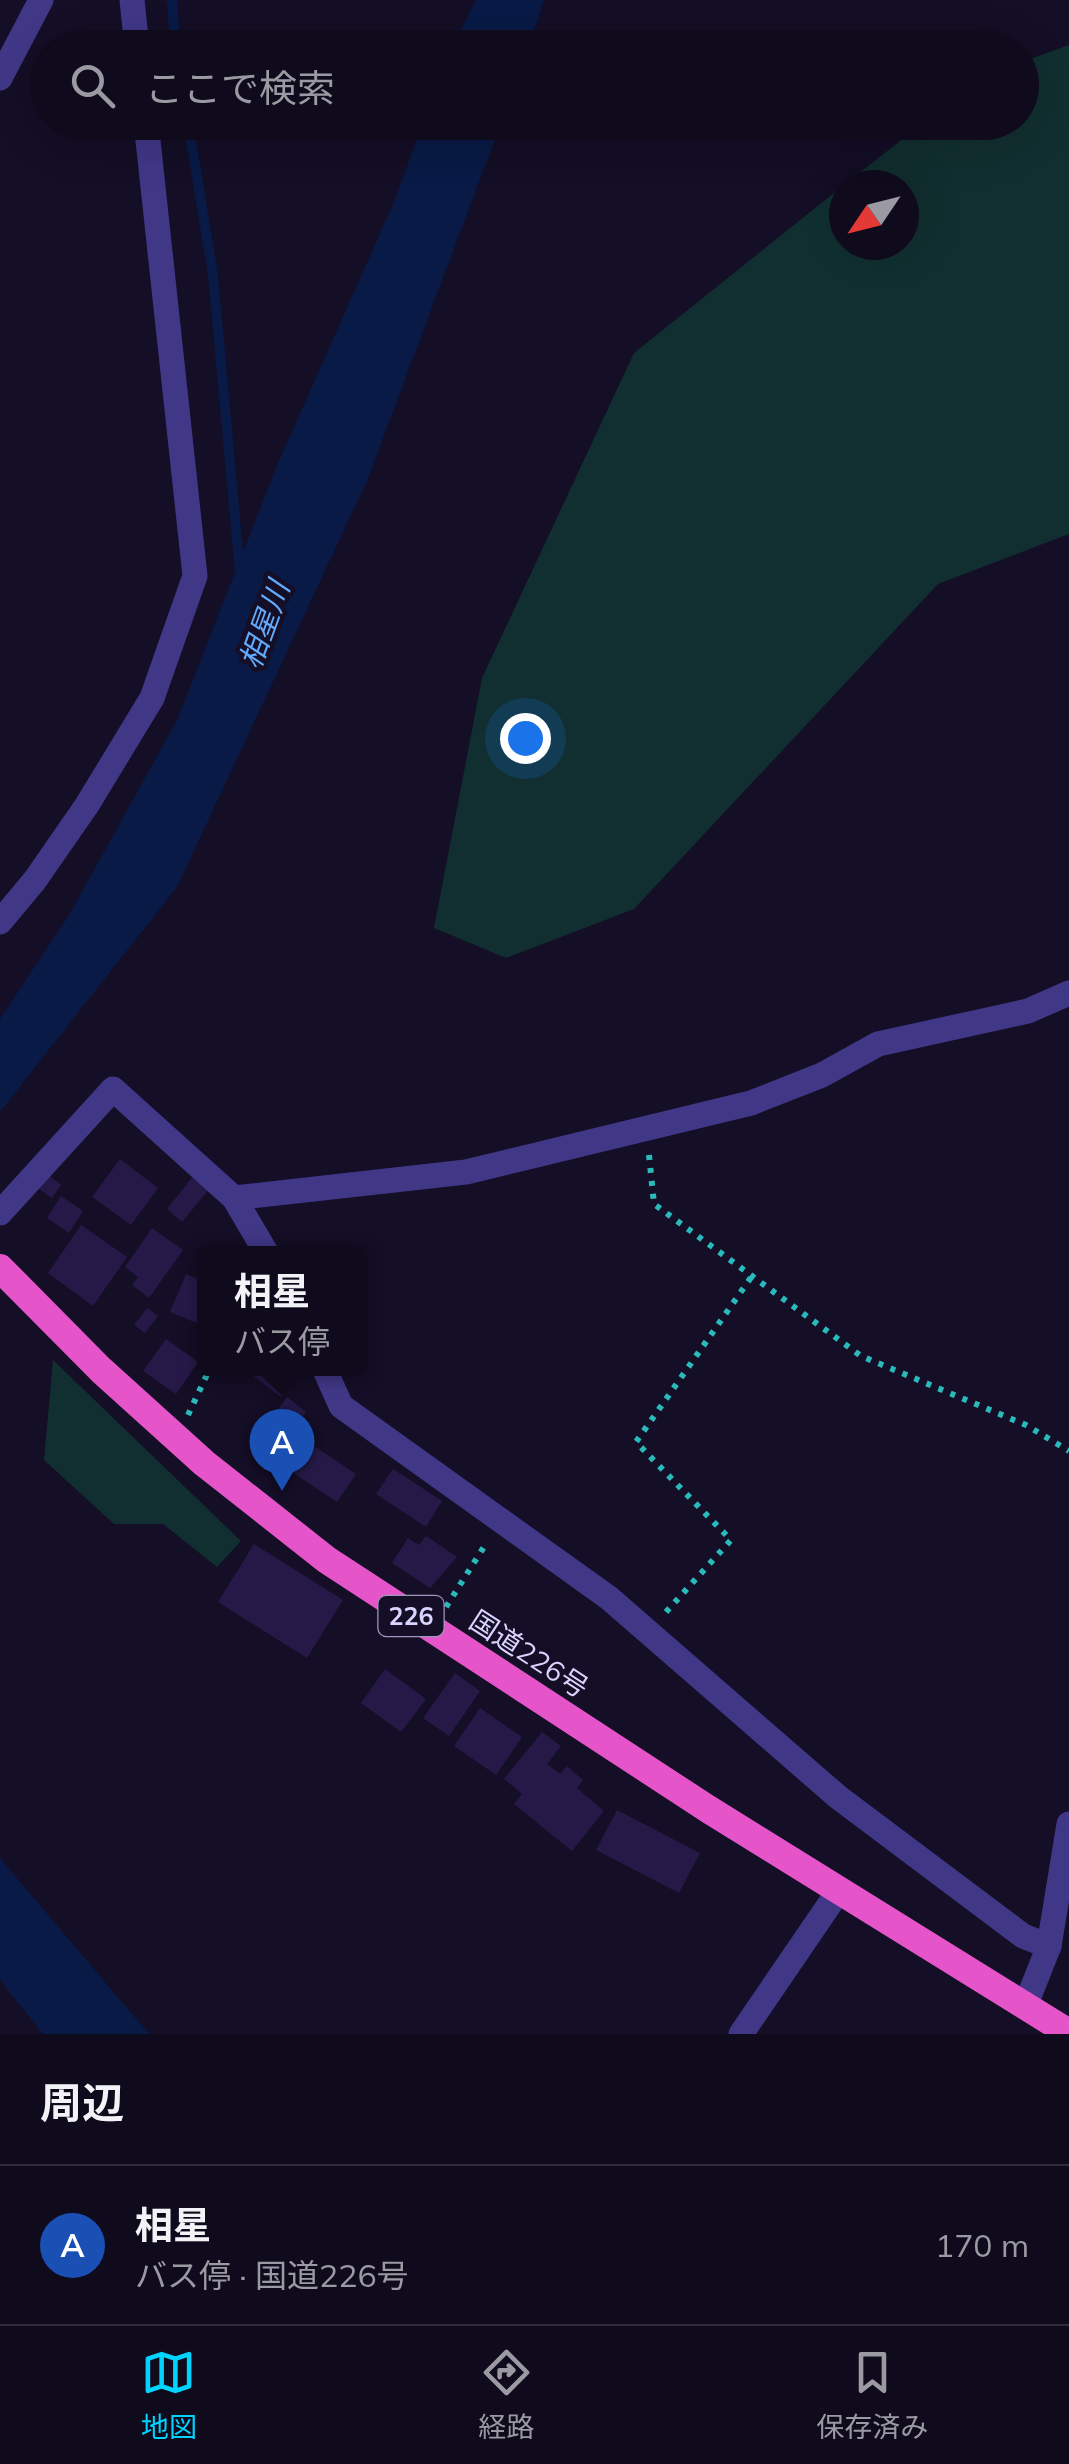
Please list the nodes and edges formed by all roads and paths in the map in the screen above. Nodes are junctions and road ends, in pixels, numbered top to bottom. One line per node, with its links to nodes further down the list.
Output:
1 (42, 0): 4 (street)
2 (132, 0): 3 (street)
3 (135, 30)
4 (0, 78)
5 (148, 140): 6 (street)
6 (0, 922)
7 (1069, 993): 8 (street)
8 (646, 1129): 9 (street); 13 (path)
9 (234, 1198): 10 (street); 11 (street)
10 (0, 1213)
11 (262, 1246)
12 (0, 1268): 16 (highway, 国道226号 / 226)
13 (752, 1276): 17 (path); 20 (path)
14 (206, 1376): 16 (path)
15 (327, 1376): 18 (street)
16 (177, 1439): 19 (highway, 国道226号 / 226)
17 (1069, 1451)
18 (501, 1520): 19 (path); 20 (street)
19 (432, 1630): 22 (highway, 国道226号 / 226)
20 (648, 1632): 23 (street)
21 (1069, 1824): 23 (street)
22 (838, 1892): 24 (highway, 国道226号 / 226); 26 (street)
23 (1049, 1946): 24 (street)
24 (1026, 2004): 25 (highway, 国道226号 / 226)
25 (1069, 2033)
26 (740, 2034)

